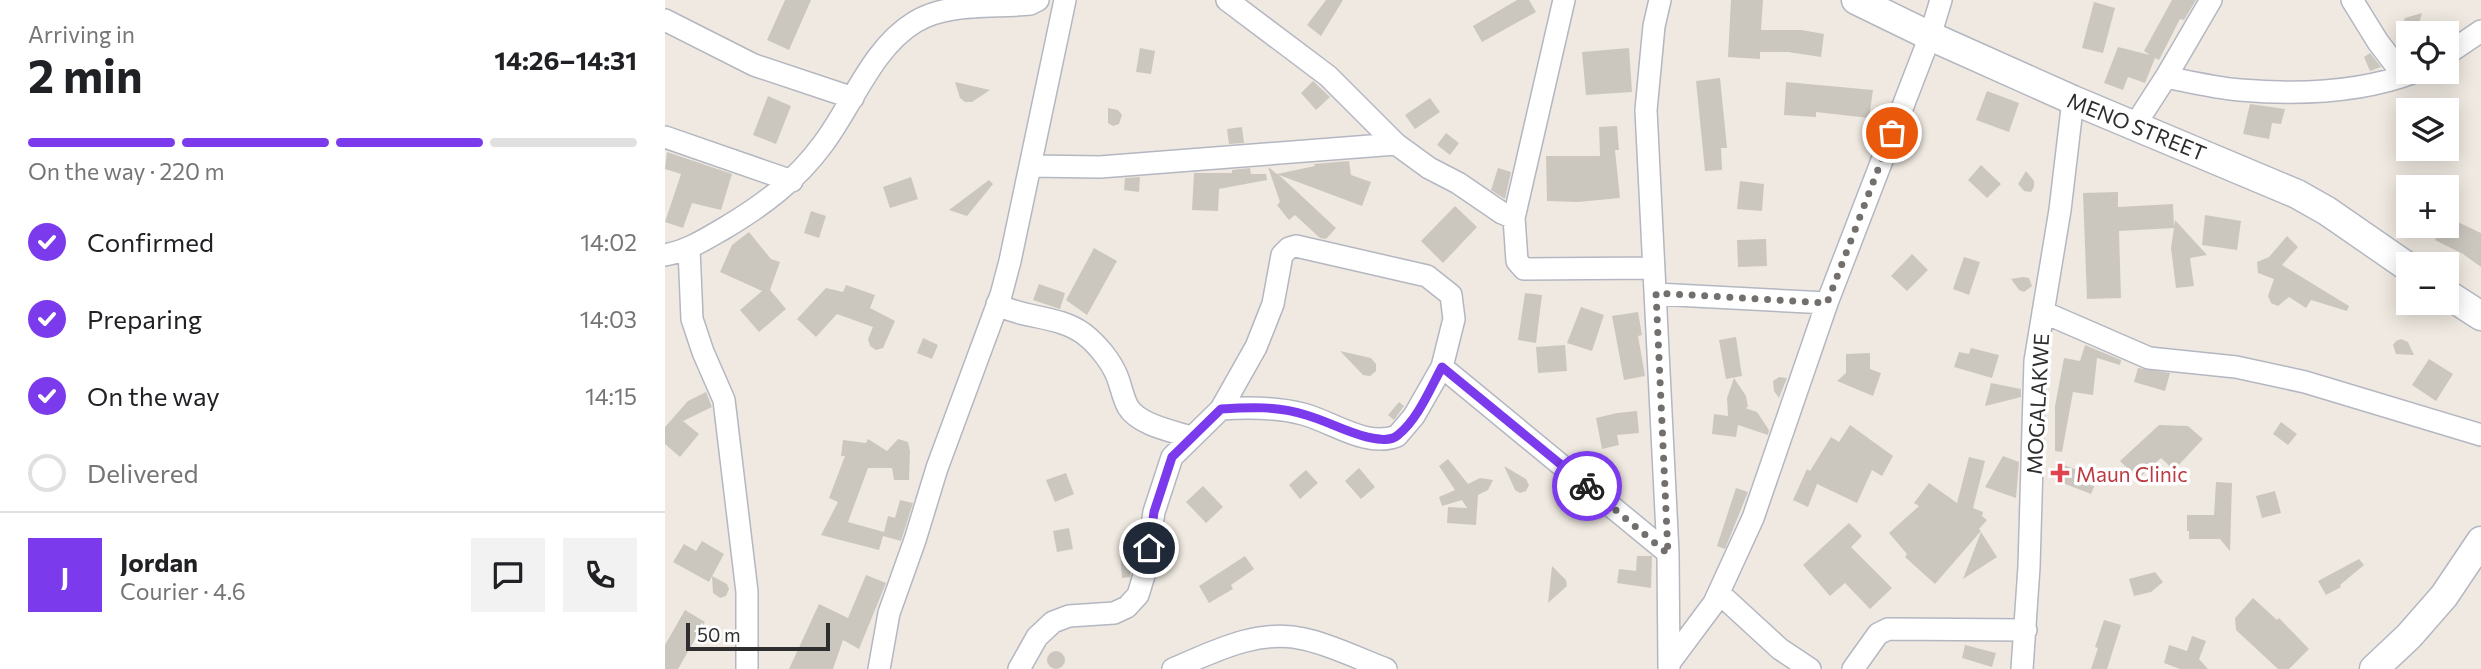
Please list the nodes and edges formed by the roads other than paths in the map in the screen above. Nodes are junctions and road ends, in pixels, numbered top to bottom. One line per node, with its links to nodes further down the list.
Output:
1 (1038, 0): 10 (street)
2 (1065, 0): 23 (street)
3 (1227, 0): 22 (street)
4 (1564, 0): 25 (street)
5 (1660, 0): 29 (street)
6 (1856, 0): 13 (street, MENO STREET)
7 (1941, 0): 13 (street)
8 (2211, 0): 16 (street)
9 (2352, 0): 15 (street)
10 (971, 4): 18 (street)
11 (665, 20): 18 (street)
12 (2481, 31): 14 (street)
13 (1930, 36): 19 (street, MENO STREET); 32 (street)
14 (2459, 46)
15 (2396, 61)
16 (2167, 77): 17 (street); 20 (street)
17 (2396, 78)
18 (853, 98): 24 (street)
19 (2073, 100): 20 (street, MENO STREET); 34 (street, MOGALAKWE)
20 (2135, 125): 28 (street, MENO STREET)
21 (665, 137): 24 (street)
22 (1396, 144): 23 (street); 25 (street)
23 (1030, 166): 33 (street)
24 (792, 181): 26 (street)
25 (1514, 218): 29 (street)
26 (689, 249): 27 (street); 45 (street)
27 (665, 255)
28 (2396, 259)
29 (1654, 268): 30 (street)
30 (1656, 293): 32 (street); 41 (street)
31 (2459, 302): 35 (street)
32 (1827, 303): 42 (street)
33 (997, 304): 39 (street); 46 (street)
34 (2043, 313): 38 (street); 43 (street, MOGALAKWE)
35 (2481, 316)
36 (1442, 367): 37 (street); 37 (street); 41 (street)
37 (1221, 409): 39 (street)
38 (2481, 435)
39 (1191, 438): 47 (street)
40 (2481, 541): 53 (street)
41 (1668, 554): 44 (street)
42 (1719, 593): 44 (street); 50 (street)
43 (2026, 630): 51 (street); 52 (street, MOGALAKWE)
44 (1669, 666)
45 (747, 669)
46 (879, 669)
47 (1019, 669)
48 (1173, 669): 49 (street)
49 (1386, 669)
50 (1810, 669)
51 (1853, 669)
52 (2021, 669)
53 (2374, 669)

